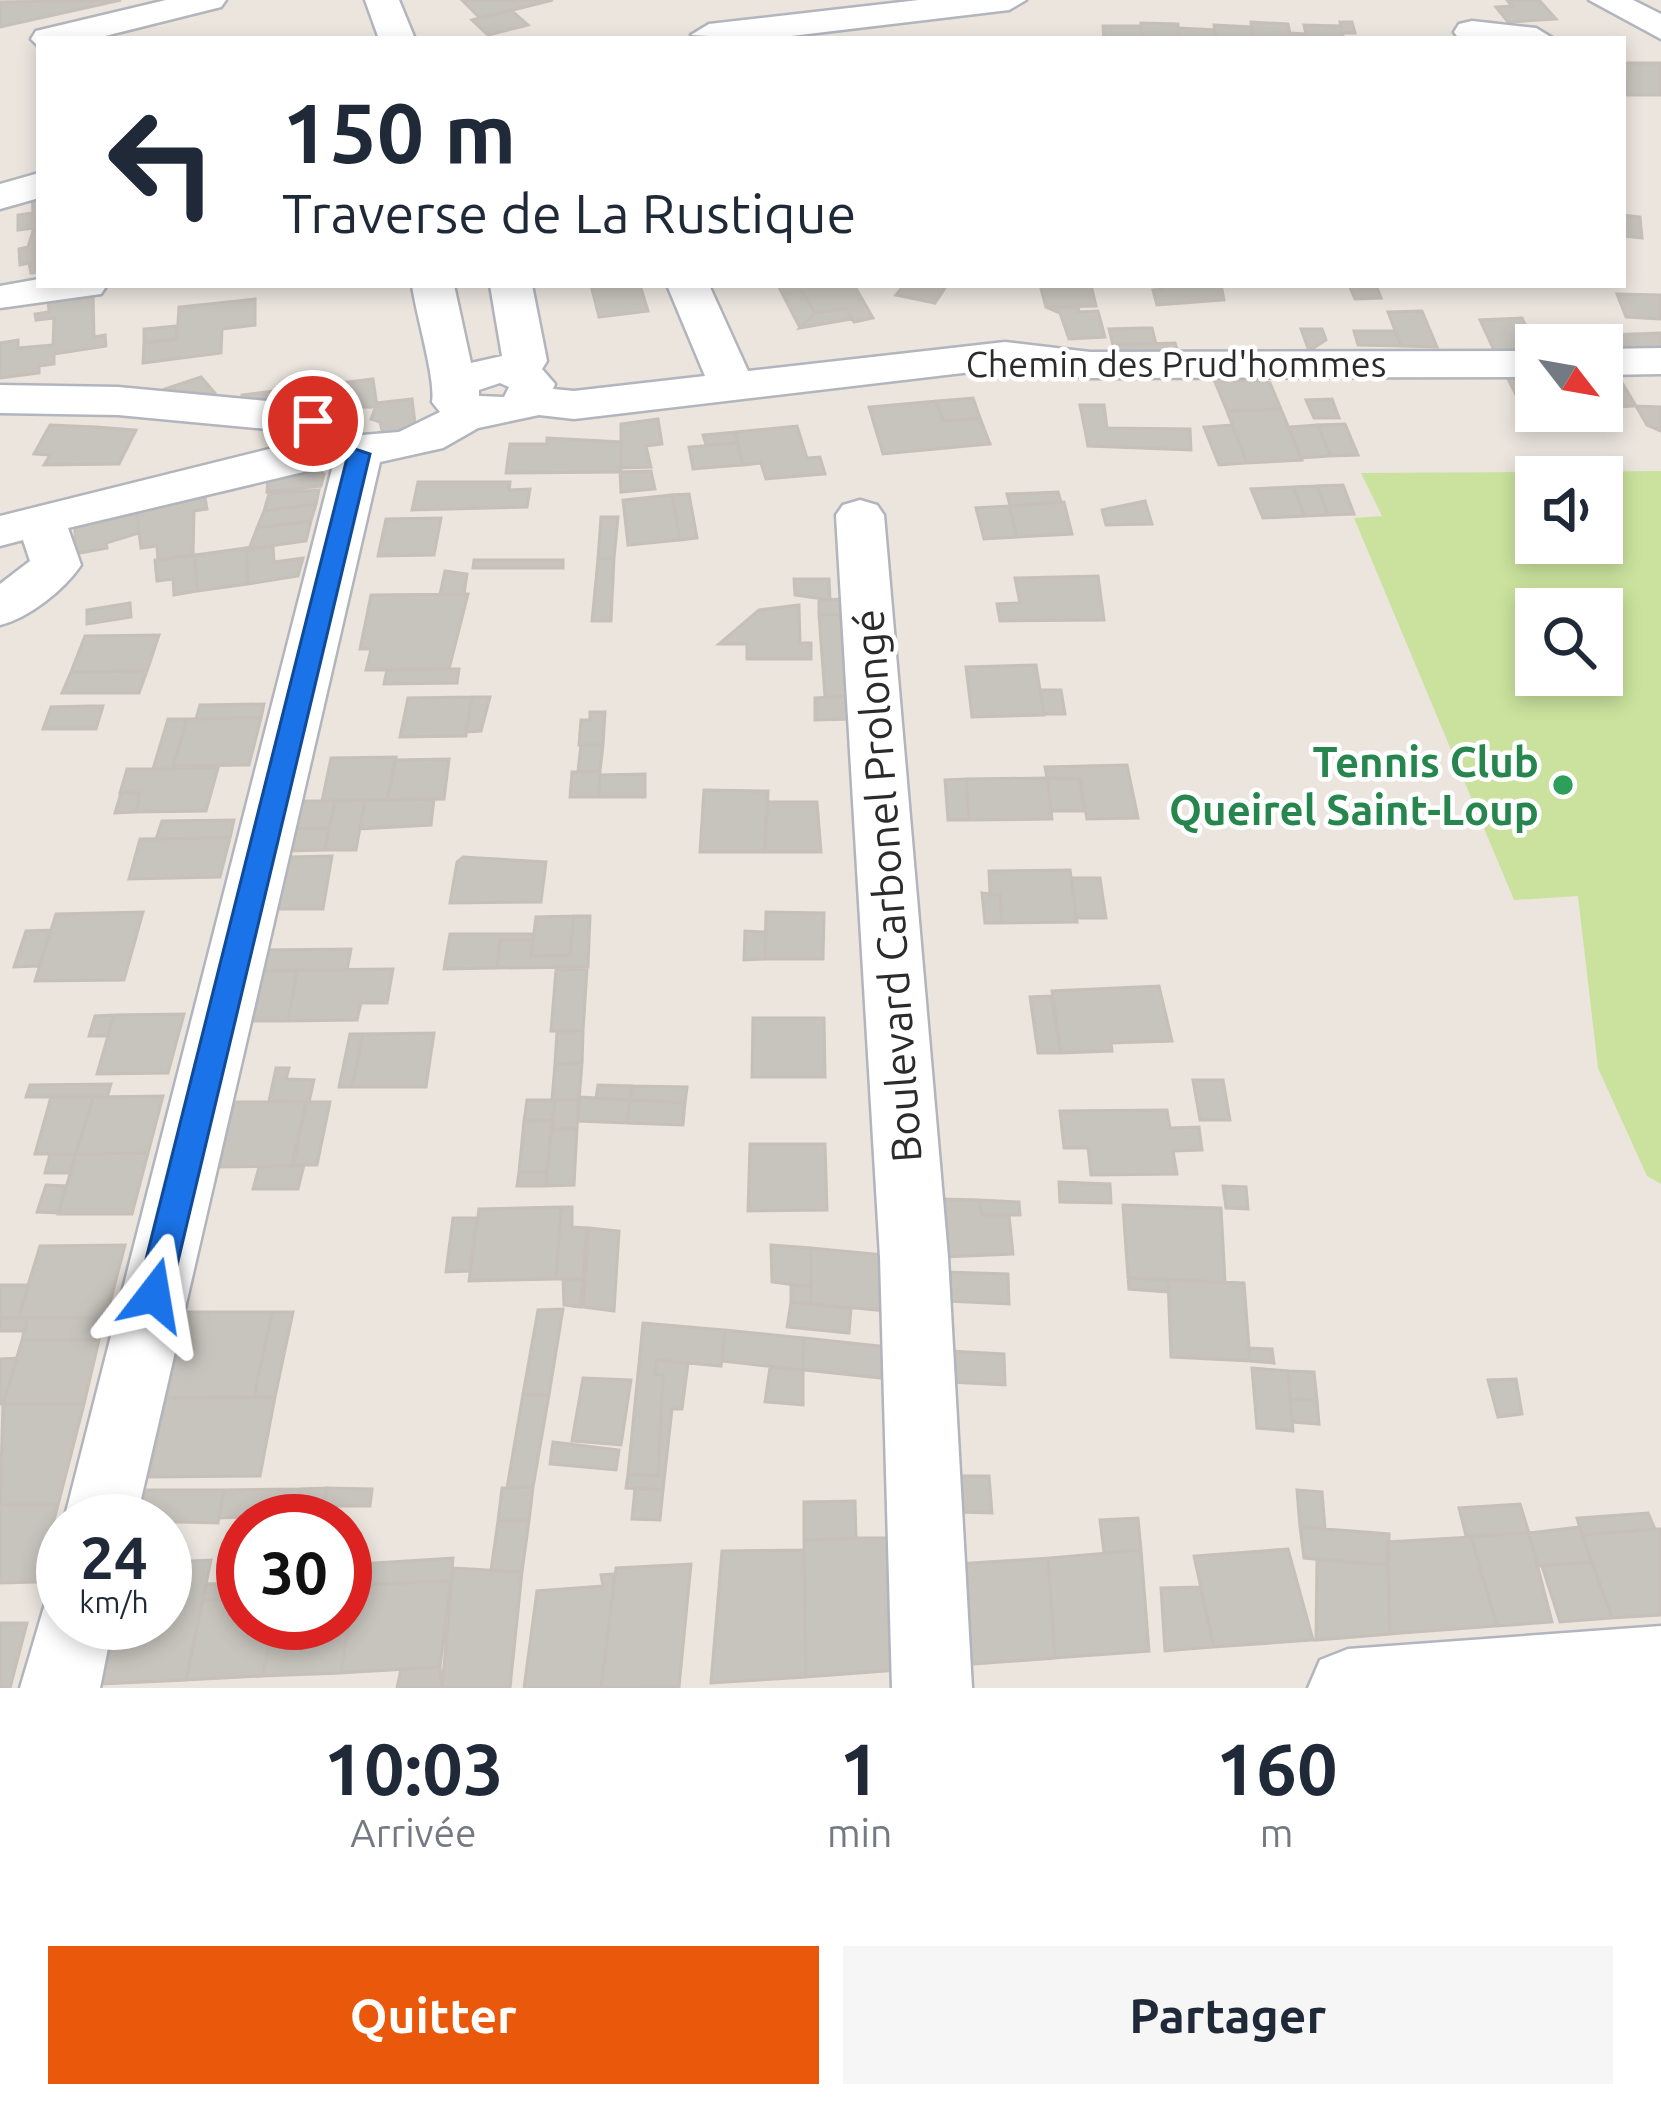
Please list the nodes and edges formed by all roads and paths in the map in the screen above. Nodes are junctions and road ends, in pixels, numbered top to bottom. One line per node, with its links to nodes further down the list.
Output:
1 (208, 0): 7 (street)
2 (771, 0): 8 (street)
3 (1010, 0): 9 (street)
4 (1606, 0): 5 (street)
5 (1661, 28)
6 (1472, 32): 10 (street)
7 (61, 36)
8 (698, 36)
9 (704, 36)
10 (1509, 36)
11 (1661, 38): 12 (street)
12 (1626, 39)
13 (36, 186): 14 (street)
14 (0, 197)
15 (67, 288): 20 (street)
16 (434, 288): 27 (street)
17 (512, 288): 25 (street)
18 (690, 288): 26 (street)
19 (722, 288): 26 (street)
20 (2, 298)
21 (131, 354): 29 (street)
22 (1661, 361): 23 (street)
23 (1623, 362)
24 (1515, 364): 26 (street, Chemin des Prud'hommes)
25 (524, 386): 26 (street, Chemin des Prud'hommes); 27 (street, Chemin des Prud'hommes)
26 (750, 387)
27 (464, 397): 30 (street)
28 (0, 399): 29 (street)
29 (152, 404): 30 (street)
30 (346, 452): 32 (street); 34 (street)
31 (860, 515): 39 (street, Boulevard Carbonel Prolongé)
32 (13, 516): 33 (street)
33 (0, 609)
34 (105, 1494)
35 (68, 1650): 38 (street)
36 (1661, 1664): 37 (street)
37 (1571, 1680): 40 (street)
38 (60, 1688)
39 (932, 1688)
40 (1348, 1688)

